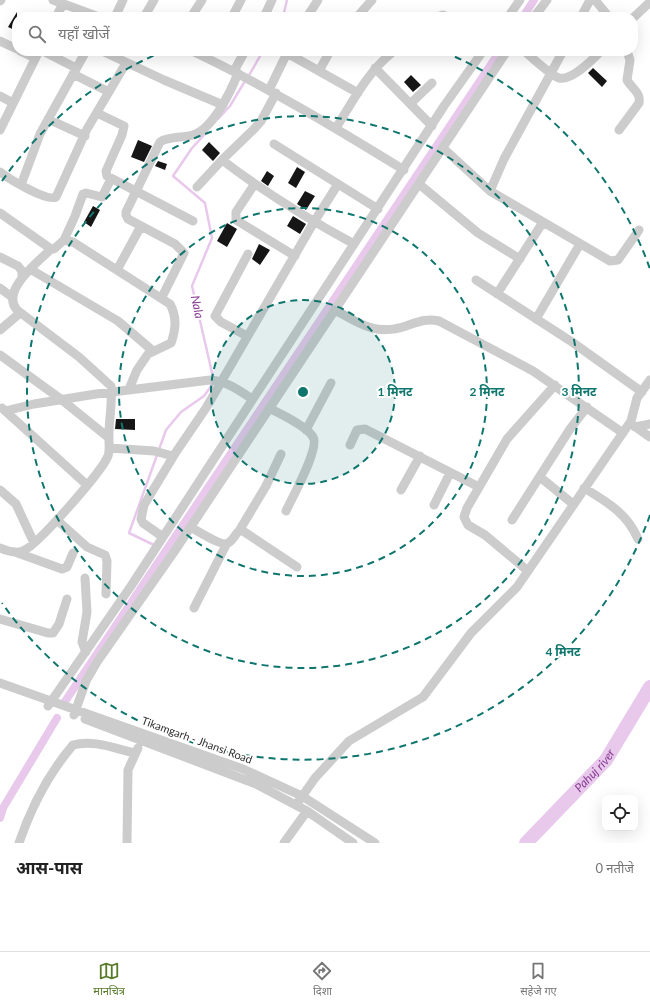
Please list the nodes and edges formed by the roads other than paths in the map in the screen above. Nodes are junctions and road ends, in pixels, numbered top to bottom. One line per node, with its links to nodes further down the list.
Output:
1 (53, 0): 14 (street)
2 (123, 0): 17 (street)
3 (154, 0): 18 (street)
4 (202, 0): 19 (street)
5 (241, 0): 20 (street)
6 (272, 0): 21 (street)
7 (318, 0): 22 (street)
8 (372, 0): 23 (street)
9 (520, 0): 24 (street)
10 (547, 0): 25 (street)
11 (590, 0): 26 (street)
12 (595, 0): 27 (street)
13 (650, 2): 28 (street)
14 (63, 4): 15 (street); 16 (street)
15 (59, 12)
16 (85, 12)
17 (117, 12)
18 (147, 12)
19 (194, 12)
20 (235, 12)
21 (266, 12)
22 (310, 12)
23 (361, 12)
24 (512, 12)
25 (538, 12)
26 (584, 12)
27 (605, 12)
28 (638, 13)
29 (1, 44): 30 (street)
30 (12, 47)
31 (36, 56): 58 (street)
32 (51, 56): 49 (street)
33 (83, 56): 49 (street)
34 (112, 56): 47 (street)
35 (212, 56): 52 (street)
36 (243, 56): 52 (street)
37 (286, 56): 55 (street)
38 (294, 56): 50 (street)
39 (327, 56): 50 (street)
40 (388, 56): 48 (street)
41 (480, 56): 63 (street)
42 (504, 56): 69 (street)
43 (530, 56): 51 (street)
44 (560, 56): 51 (street)
45 (596, 56): 51 (street)
46 (629, 56): 66 (street)
47 (126, 63): 54 (street); 60 (street)
48 (375, 68): 56 (street); 59 (street)
49 (75, 71): 54 (street); 62 (street)
50 (318, 71): 56 (street)
51 (551, 72): 80 (street)
52 (238, 73): 55 (street); 60 (street)
53 (432, 83): 59 (street)
54 (109, 92): 61 (street)
55 (273, 92): 64 (street); 70 (street)
56 (358, 93): 64 (street)
57 (0, 96): 58 (street)
58 (13, 103): 65 (street)
59 (410, 104): 63 (street)
60 (223, 105): 79 (street)
61 (96, 113): 67 (street); 73 (street)
62 (48, 120): 67 (street); 76 (street)
63 (432, 126): 71 (street)
64 (336, 128): 71 (street)
65 (0, 130)
66 (619, 130)
67 (84, 136): 76 (street)
68 (274, 144): 74 (street)
69 (443, 148): 75 (street); 80 (street)
70 (222, 160): 77 (street); 78 (street)
71 (404, 170): 81 (street)
72 (0, 172): 76 (street)
73 (111, 178): 79 (street); 88 (street)
74 (338, 184): 81 (street); 84 (street)
75 (419, 184): 95 (street); 104 (street)
76 (21, 185)
77 (254, 185): 84 (street); 93 (street)
78 (197, 187)
79 (135, 191): 83 (street); 86 (street)
80 (490, 191): 85 (street)
81 (378, 209): 89 (street)
82 (0, 213): 91 (street)
83 (192, 220)
84 (314, 222): 89 (street); 93 (street)
85 (543, 222): 90 (street); 95 (street)
86 (141, 226): 97 (street); 103 (street)
87 (639, 230): 90 (street)
88 (64, 240): 91 (street); 97 (street)
89 (354, 244): 118 (street)
90 (580, 244): 106 (street)
91 (51, 249): 96 (street)
92 (248, 254): 108 (street)
93 (295, 256): 108 (street)
94 (0, 257): 98 (street)
95 (520, 259): 101 (street)
96 (30, 269): 98 (street); 109 (street)
97 (117, 270): 103 (street)
98 (22, 277): 102 (street)
99 (476, 280): 101 (street)
100 (0, 288): 102 (street)
101 (498, 294): 106 (street)
102 (12, 297): 105 (street)
103 (162, 298): 109 (street)
104 (335, 310): 114 (street); 121 (street)
105 (20, 313): 107 (street); 116 (street)
106 (536, 319): 117 (street)
107 (0, 330)
108 (247, 336): 111 (street)
109 (153, 351): 115 (street)
110 (0, 355): 119 (street)
111 (216, 380): 115 (street); 118 (street); 132 (street)
112 (650, 380): 117 (street)
113 (331, 383): 125 (street)
114 (555, 385): 120 (street); 137 (street)
115 (129, 389): 116 (street)
116 (112, 392): 119 (street); 128 (street)
117 (642, 392): 124 (street)
118 (252, 399): 149 (street)
119 (62, 400): 122 (street); 128 (street)
120 (587, 407): 126 (street); 135 (street)
121 (269, 408): 125 (street); 146 (street)
122 (2, 409): 136 (street)
123 (650, 424): 124 (street)
124 (632, 425): 126 (street); 127 (street)
125 (306, 430): 143 (street)
126 (623, 433): 138 (street)
127 (650, 437)
128 (108, 438): 130 (street)
129 (350, 445): 133 (street)
130 (109, 448): 132 (street); 136 (street)
131 (281, 454): 147 (street)
132 (173, 456): 149 (street)
133 (420, 456): 134 (street); 140 (street)
134 (450, 472): 137 (street); 142 (street)
135 (540, 477): 141 (street); 145 (street)
136 (87, 485): 144 (street)
137 (479, 487): 156 (street)
138 (584, 488): 141 (street); 148 (street)
139 (0, 490): 150 (street)
140 (401, 490)
141 (573, 504): 156 (street)
142 (434, 505)
143 (286, 511)
144 (57, 520): 150 (street); 158 (street)
145 (512, 520)
146 (190, 527): 151 (street); 166 (street)
147 (239, 531): 151 (street); 155 (street)
148 (638, 539)
149 (161, 540): 162 (street)
150 (34, 543): 153 (street)
151 (226, 545): 160 (street)
152 (0, 548): 153 (street)
153 (16, 552): 154 (street)
154 (73, 553)
155 (297, 567)
156 (528, 571): 169 (street)
157 (85, 578): 162 (street)
158 (106, 594)
159 (67, 599): 161 (street)
160 (194, 608)
161 (0, 619)
162 (86, 652): 165 (street)
163 (0, 684): 165 (street)
164 (0, 690): 165 (street)
165 (53, 705): 166 (street)
166 (72, 712): 167 (street); 169 (street, Tikamgarh - Jhansi Road)
167 (141, 741): 168 (street); 170 (street)
168 (136, 753): 172 (street); 173 (street)
169 (302, 796): 170 (street); 176 (street, Tikamgarh - Jhansi Road)
170 (296, 805): 171 (street)
171 (307, 811): 174 (street); 175 (street)
172 (19, 843)
173 (127, 843)
174 (284, 843)
175 (353, 843)
176 (375, 843)

